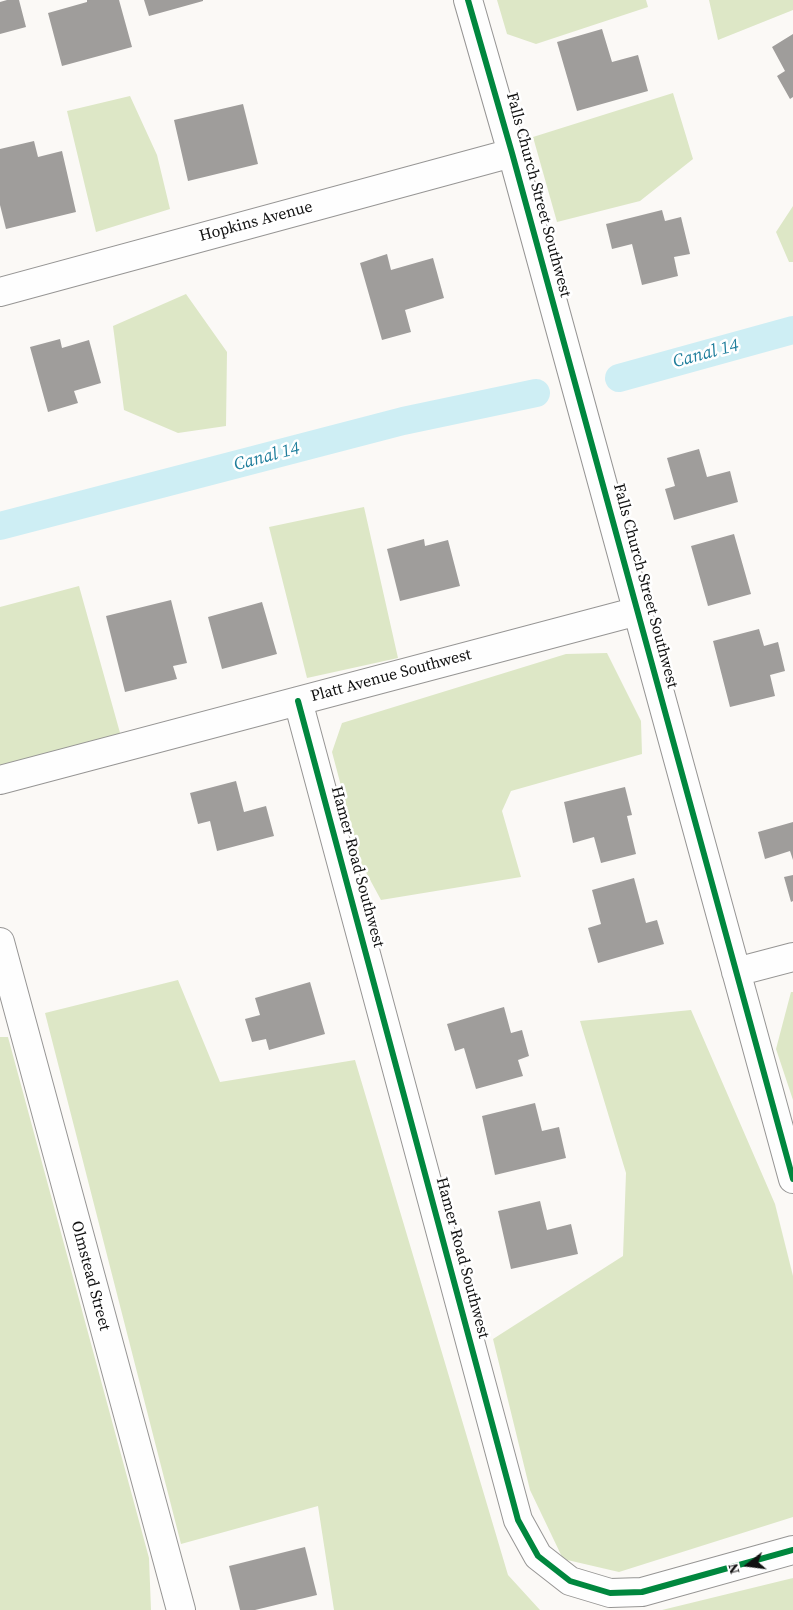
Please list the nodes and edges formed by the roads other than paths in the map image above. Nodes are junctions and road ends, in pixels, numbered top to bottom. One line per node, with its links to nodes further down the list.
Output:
1 (468, 0): 2 (street, Falls Church Street Southwest)
2 (512, 153): 3 (street, Hopkins Avenue); 4 (street, Falls Church Street Southwest)
3 (0, 292)
4 (638, 611): 5 (street, Platt Avenue Southwest); 9 (street, Falls Church Street Southwest)
5 (298, 701): 6 (street, Platt Avenue Southwest); 11 (street, Hamer Road Southwest)
6 (0, 780)
7 (0, 942): 12 (street, Olmstead Street)
8 (793, 957): 9 (street)
9 (736, 972): 10 (street, Falls Church Street Southwest)
10 (793, 1179)
11 (793, 1550)
12 (181, 1610)

